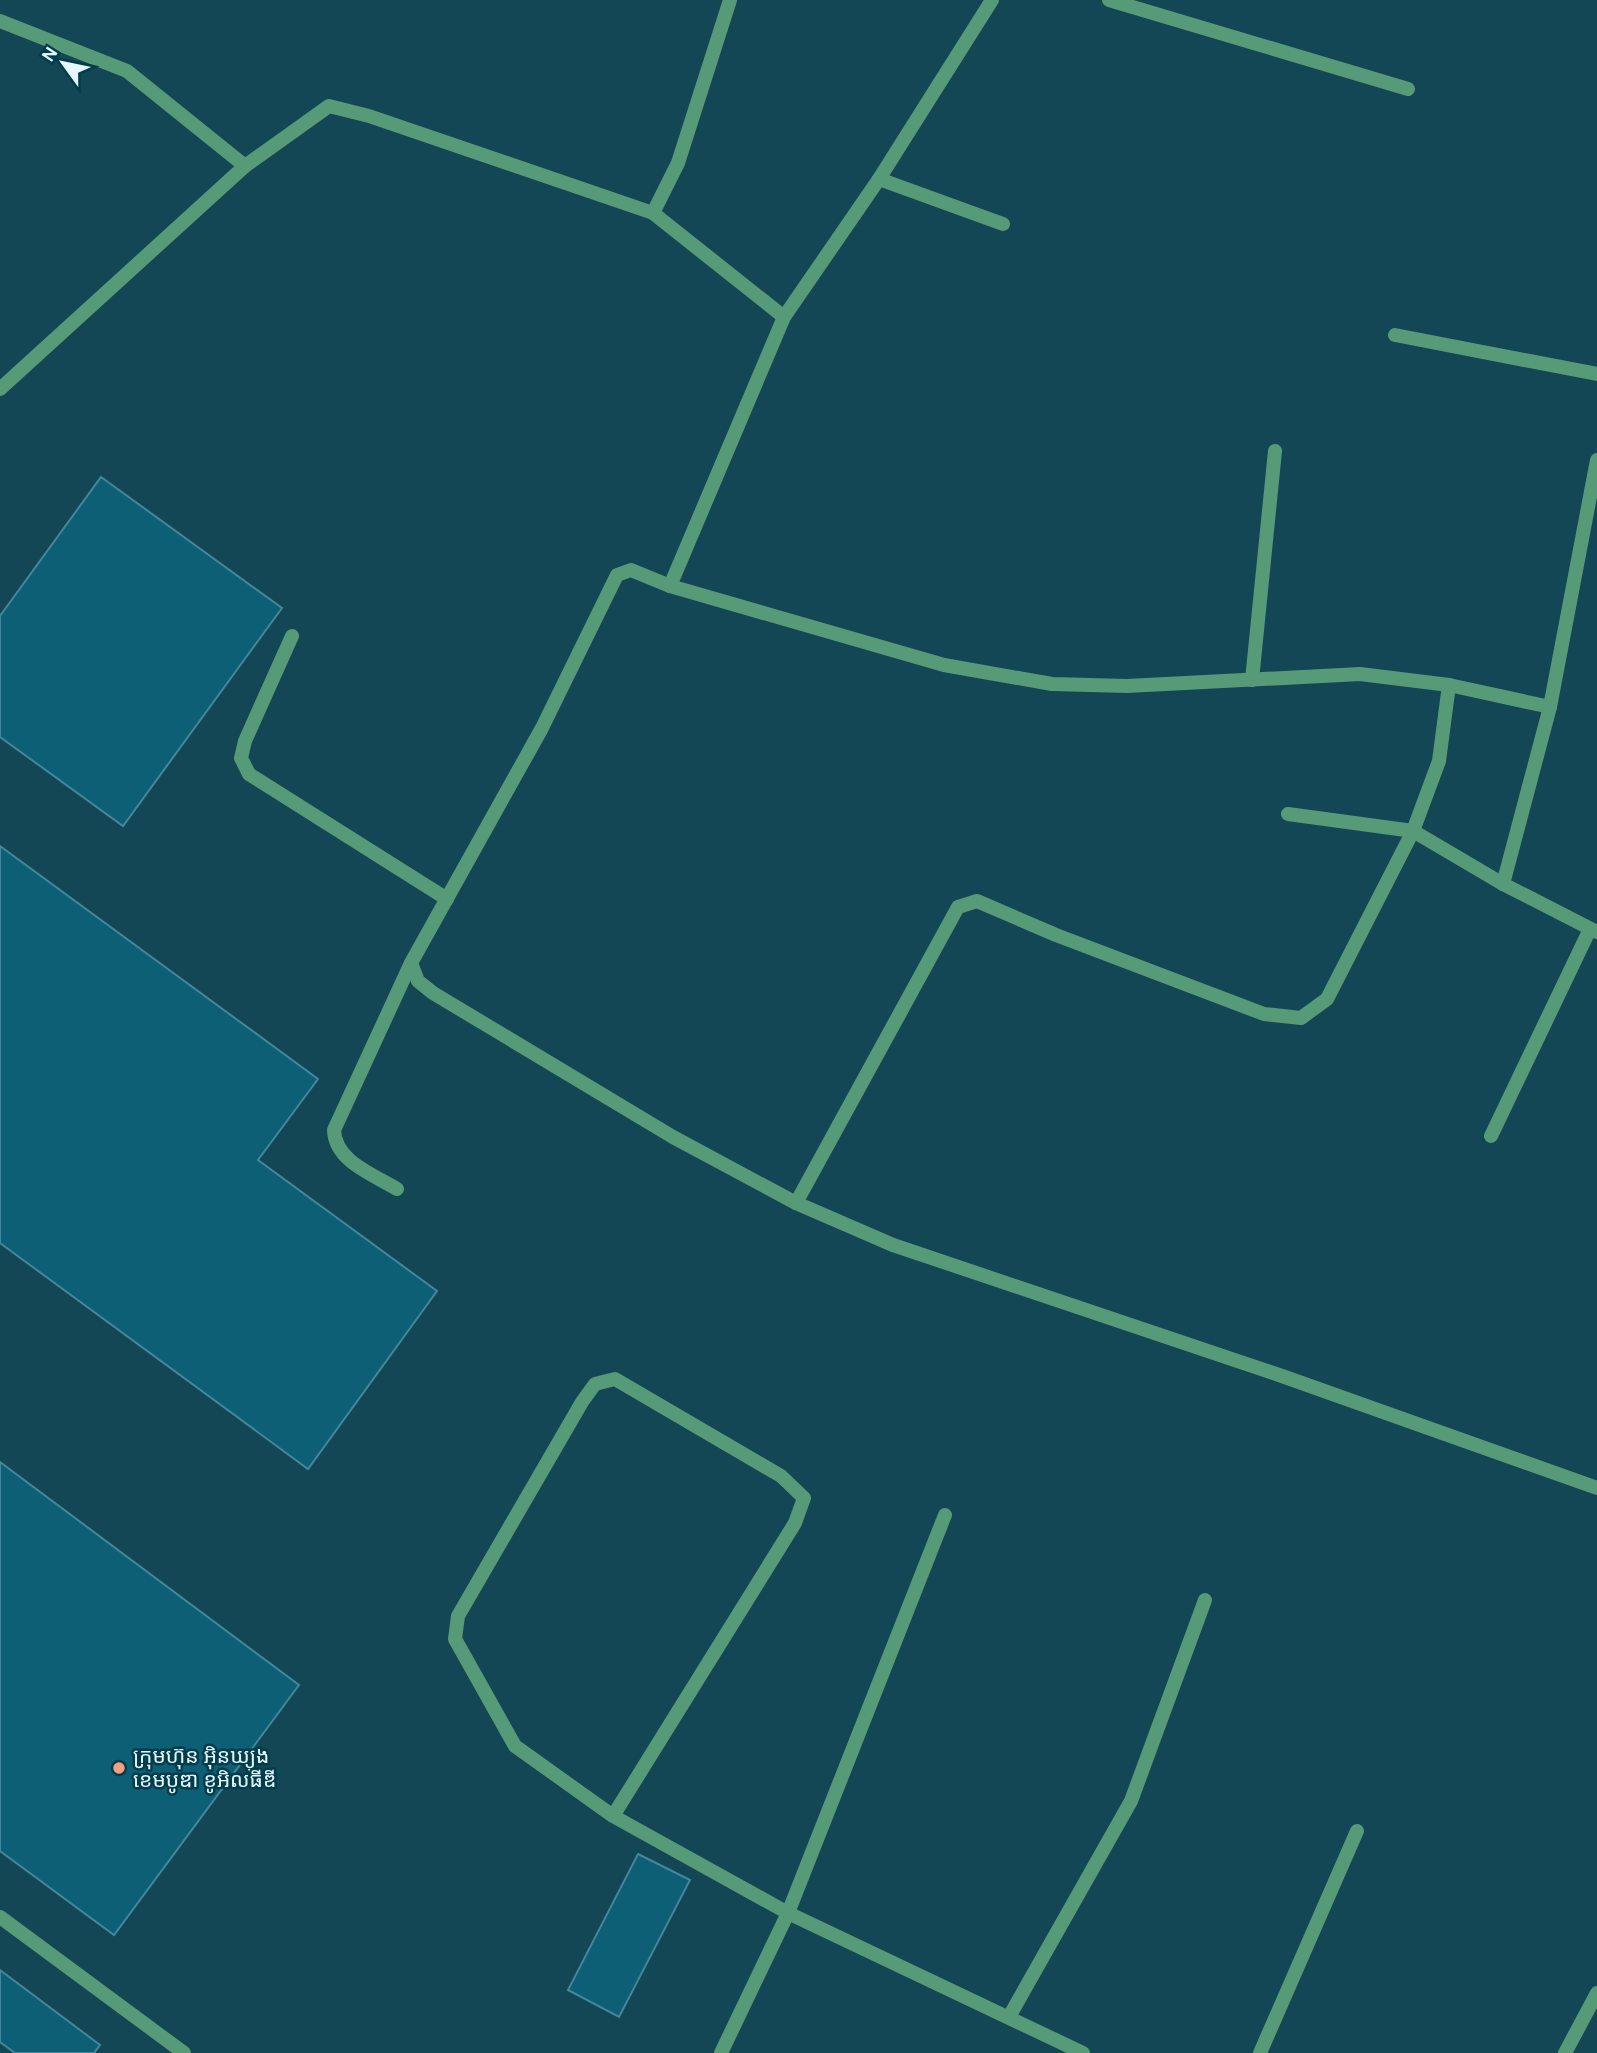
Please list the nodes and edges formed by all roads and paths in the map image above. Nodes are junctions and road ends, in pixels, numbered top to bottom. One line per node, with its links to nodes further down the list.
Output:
1 (730, 0): 8 (street)
2 (992, 0): 7 (street)
3 (1109, 0): 5 (street)
4 (0, 21): 6 (street)
5 (1408, 89)
6 (244, 166): 8 (street); 13 (street)
7 (879, 179): 9 (street); 10 (street)
8 (653, 213): 10 (street)
9 (1003, 224)
10 (784, 317): 16 (street)
11 (1395, 335): 12 (street)
12 (1597, 374)
13 (0, 389)
14 (1275, 451): 18 (street)
15 (1597, 460): 20 (street)
16 (670, 586): 18 (street); 24 (street)
17 (292, 636): 24 (street)
18 (1252, 680): 19 (street)
19 (1449, 685): 20 (street); 22 (street)
20 (1550, 706): 23 (street)
21 (1288, 814): 22 (street)
22 (1413, 831): 23 (street); 29 (street)
23 (1503, 884): 25 (street)
24 (447, 899): 26 (street)
25 (1594, 930): 27 (street)
26 (411, 962): 28 (street); 29 (street)
27 (1491, 1136)
28 (397, 1189)
29 (796, 1203): 30 (street)
30 (1597, 1488)
31 (945, 1515): 35 (street)
32 (1205, 1601): 38 (street)
33 (613, 1816): 33 (street); 35 (street)
34 (1357, 1831): 42 (street)
35 (788, 1913): 38 (street); 40 (street)
36 (0, 1917): 39 (street)
37 (1597, 1993): 43 (street)
38 (1009, 2018): 41 (street)
39 (184, 2053)
40 (721, 2053)
41 (1083, 2053)
42 (1260, 2053)
43 (1565, 2053)

